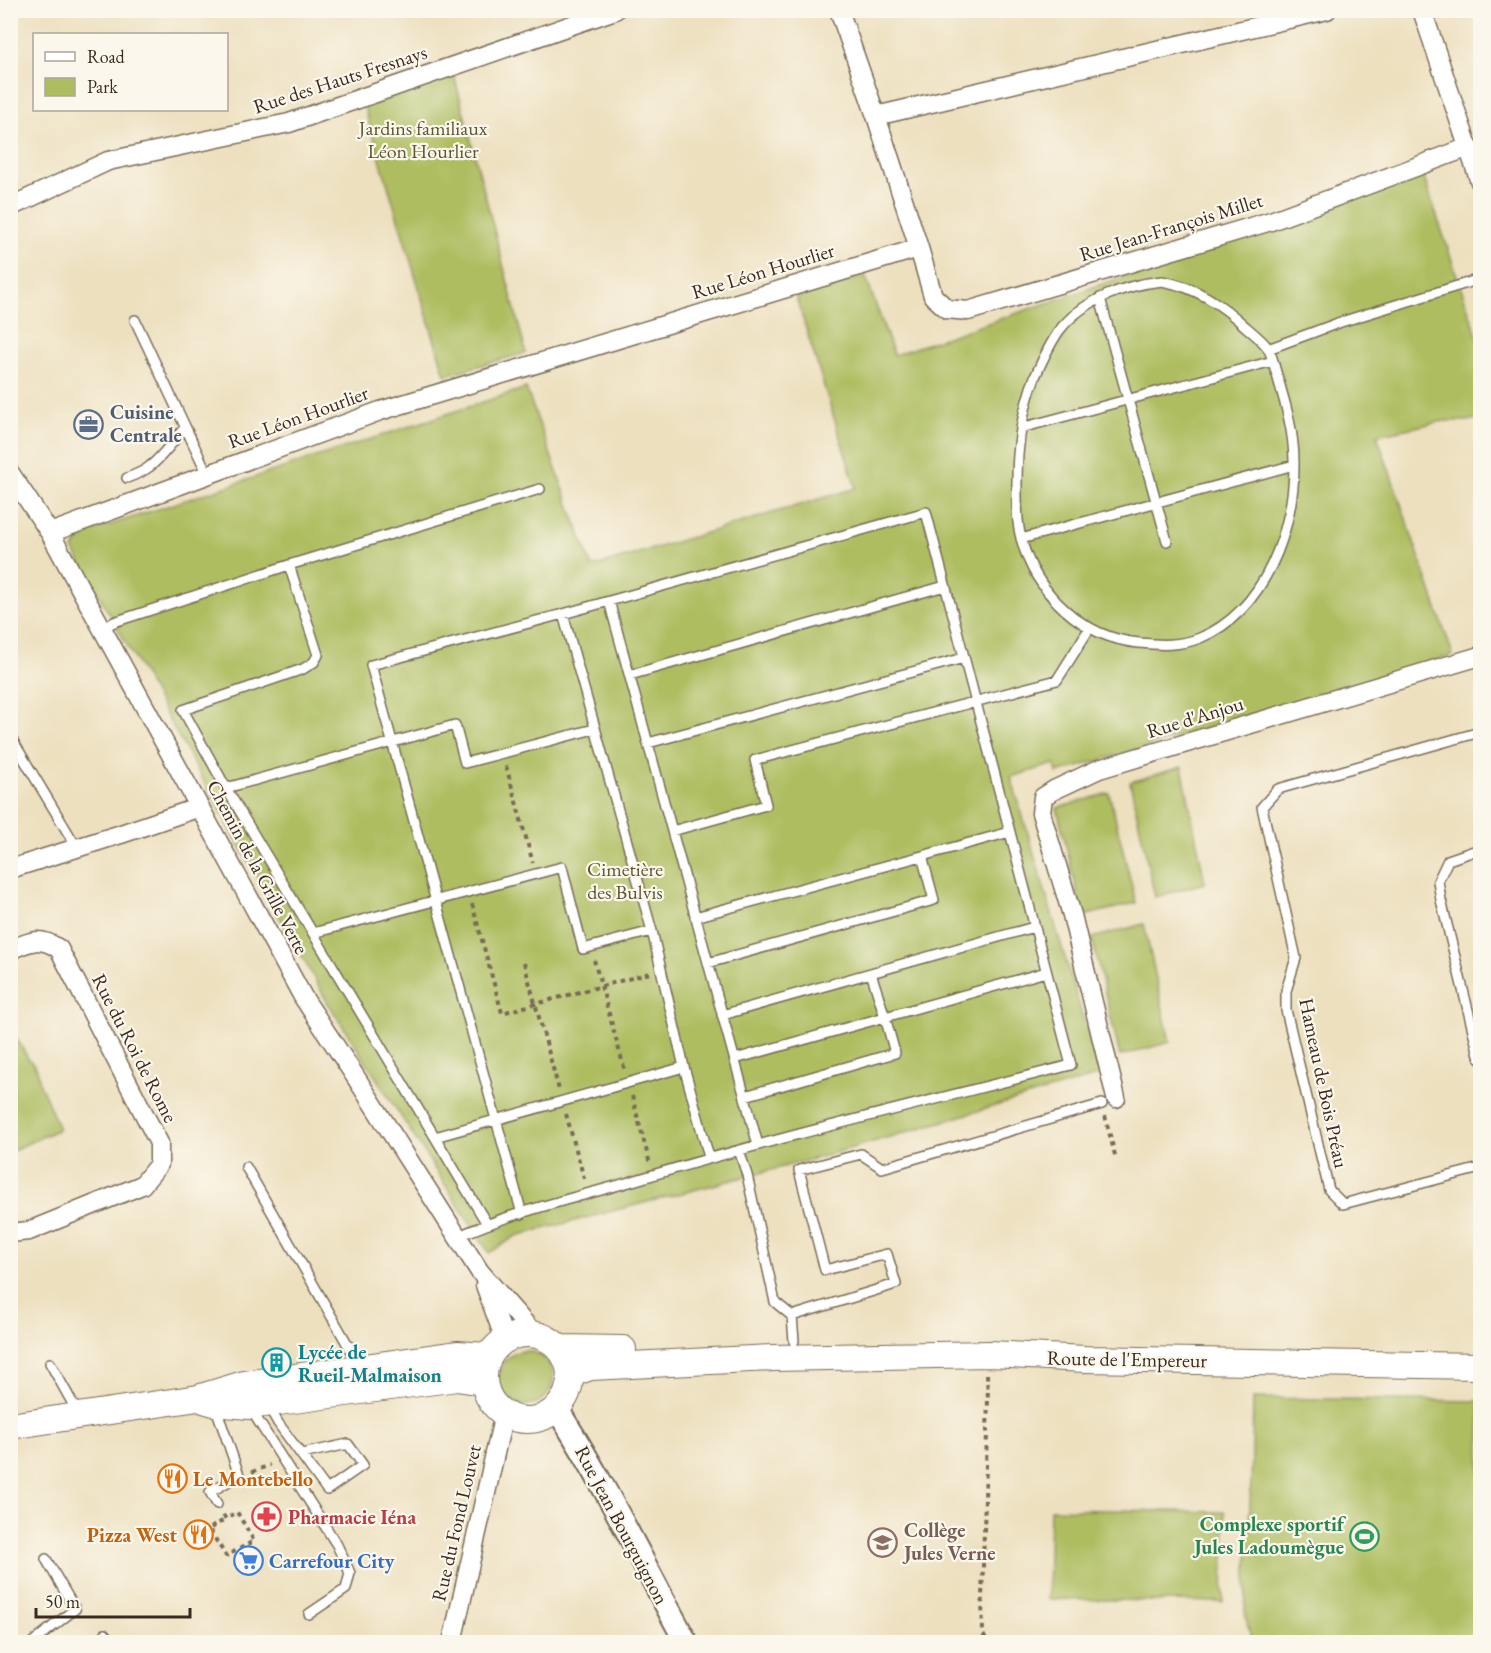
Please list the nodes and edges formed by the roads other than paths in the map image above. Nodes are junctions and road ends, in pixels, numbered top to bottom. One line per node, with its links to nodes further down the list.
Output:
1 (615, 10): 8 (street, Rue des Hauts Fresnays)
2 (839, 10): 5 (street)
3 (1327, 10): 5 (street)
4 (1422, 10): 6 (street)
5 (876, 116): 9 (street)
6 (1469, 147): 7 (street); 9 (street, Rue Jean-François Millet)
7 (1480, 182)
8 (10, 207)
9 (919, 248): 20 (street, Rue Léon Hourlier)
10 (1480, 279): 13 (lane)
11 (1100, 298): 13 (lane); 15 (lane); 17 (lane)
12 (135, 320): 16 (lane)
13 (1268, 349): 14 (lane)
14 (1273, 361): 15 (lane); 18 (lane)
15 (1128, 399): 17 (lane); 23 (lane)
16 (185, 428): 20 (lane); 21 (lane)
17 (1021, 428): 25 (lane)
18 (1294, 465): 23 (lane); 32 (lane)
19 (10, 473): 24 (street, Chemin de la Grille Verte)
20 (207, 473): 24 (street, Rue Léon Hourlier)
21 (128, 478)
22 (540, 489): 27 (lane)
23 (1157, 502): 25 (lane); 26 (lane)
24 (50, 533): 31 (street, Chemin de la Grille Verte)
25 (1021, 538): 32 (lane)
26 (1167, 541)
27 (289, 565): 31 (lane); 42 (lane)
28 (945, 586): 29 (lane); 34 (lane); 35 (lane)
29 (609, 601): 30 (lane); 35 (lane)
30 (563, 614): 37 (lane); 40 (lane)
31 (102, 628): 43 (street, Chemin de la Grille Verte)
32 (1089, 629): 36 (lane)
33 (1480, 656): 65 (street, Rue d'Anjou)
34 (964, 658): 36 (lane); 41 (lane)
35 (630, 675): 41 (lane)
36 (976, 702): 44 (lane); 45 (lane)
37 (594, 729): 40 (lane); 53 (lane)
38 (1480, 732): 72 (lane, Hameau de Bois Préau)
39 (10, 736): 46 (lane)
40 (391, 742): 42 (lane); 50 (lane)
41 (648, 743): 44 (lane)
42 (226, 788): 54 (lane)
43 (200, 807): 46 (street); 76 (street, Chemin de la Grille Verte)
44 (672, 831): 51 (lane)
45 (1010, 832): 48 (lane); 52 (lane)
46 (77, 848): 49 (street)
47 (1480, 849): 62 (lane)
48 (922, 856): 51 (lane); 56 (lane)
49 (10, 869)
50 (435, 900): 53 (lane); 54 (lane); 66 (lane)
51 (695, 917): 56 (lane)
52 (1034, 927): 57 (lane); 58 (lane)
53 (652, 931): 63 (lane)
54 (313, 933): 67 (lane)
55 (10, 950): 75 (street, Rue du Roi de Rome)
56 (708, 963): 59 (lane)
57 (1046, 972): 60 (lane); 68 (lane)
58 (871, 973): 59 (lane); 60 (lane)
59 (722, 1015): 61 (lane)
60 (885, 1017): 61 (lane); 64 (lane)
61 (735, 1059): 64 (lane)
62 (1480, 1059)
63 (684, 1067): 66 (lane); 70 (lane)
64 (745, 1096): 68 (lane)
65 (1109, 1101): 78 (lane)
66 (496, 1119): 67 (lane); 73 (lane)
67 (435, 1137): 74 (lane)
68 (758, 1145): 69 (lane)
69 (739, 1150): 70 (lane); 78 (lane)
70 (709, 1157): 73 (lane)
71 (246, 1167): 86 (lane)
72 (1480, 1168)
73 (522, 1214): 74 (lane)
74 (487, 1224): 76 (lane)
75 (10, 1233)
76 (457, 1237): 77 (street, Chemin de la Grille Verte)
77 (480, 1272): 79 (street, Chemin de la Grille Verte); 81 (street, Chemin de la Grille Verte)
78 (792, 1316): 80 (lane)
79 (534, 1334): 81 (main road); 82 (main road)
80 (794, 1341)
81 (496, 1348): 86 (main road); 88 (main road)
82 (559, 1348): 83 (main road, Route de l'Empereur); 87 (main road)
83 (773, 1358): 85 (main road, Route de l'Empereur); 87 (main road, Route de l'Empereur)
84 (50, 1363): 93 (lane)
85 (1480, 1366)
86 (362, 1368): 89 (main road)
87 (570, 1374): 91 (main road)
88 (483, 1382): 90 (main road); 92 (main road)
89 (206, 1400): 90 (main road); 93 (main road); 96 (lane)
90 (258, 1405): 95 (lane); 98 (lane)
91 (555, 1410): 92 (main road); 101 (street, Rue Jean Bourguignon)
92 (504, 1414): 100 (street, Rue du Fond Louvet)
93 (79, 1416): 94 (main road)
94 (10, 1426)
95 (302, 1454): 95 (lane)
96 (217, 1504)
97 (46, 1559): 99 (lane)
98 (309, 1614)
99 (33, 1642)
100 (452, 1642)
101 (686, 1642)

